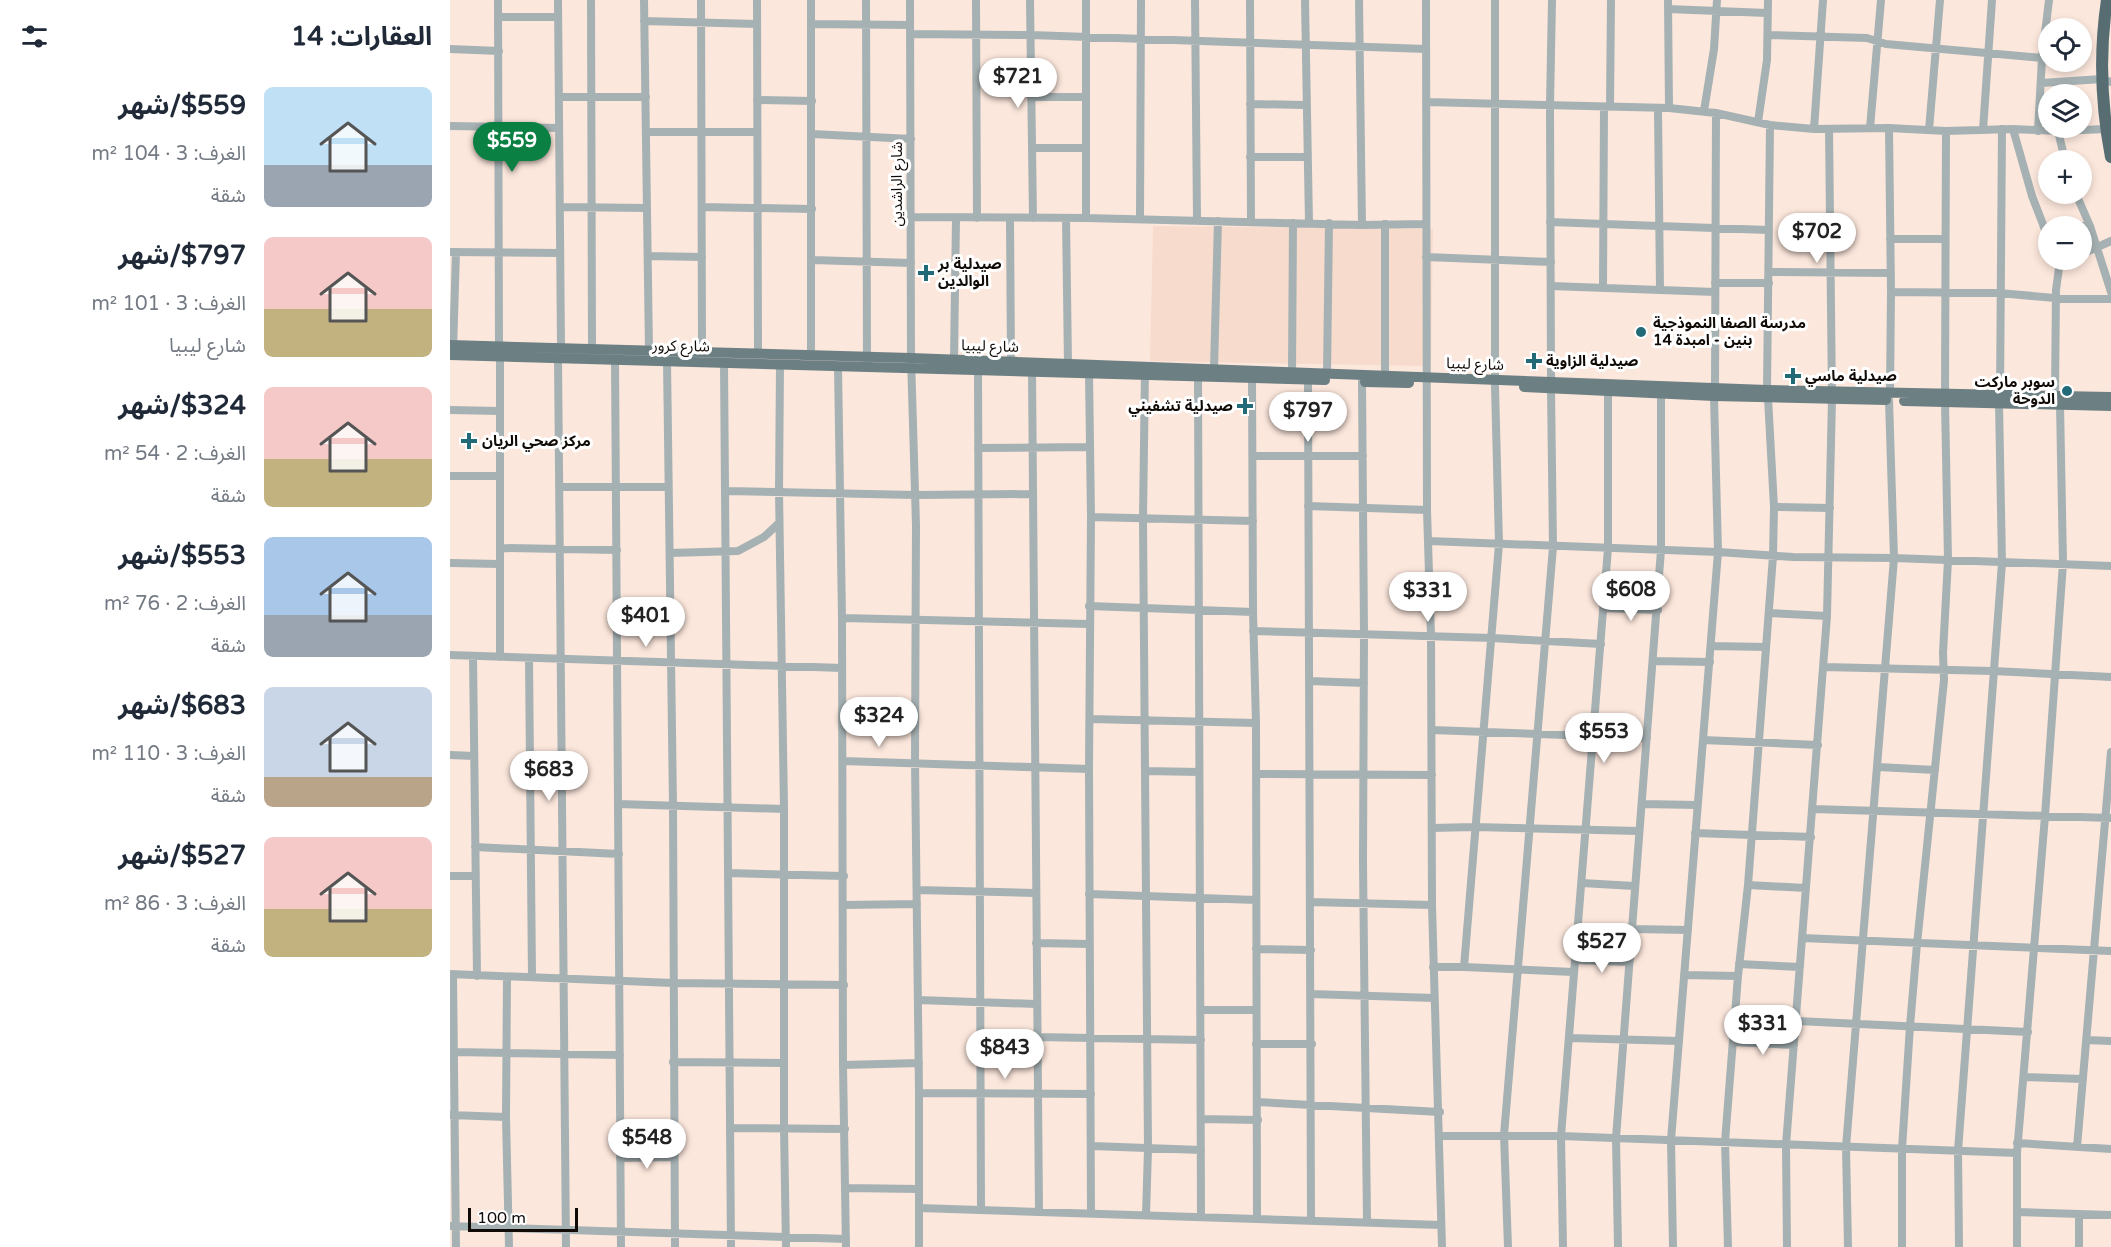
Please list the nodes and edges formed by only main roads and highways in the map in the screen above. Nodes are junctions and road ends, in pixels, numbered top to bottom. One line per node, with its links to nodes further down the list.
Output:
1 (2107, 0): 2 (highway)
2 (2107, 80): 3 (highway)
3 (2111, 157)
4 (452, 350): 5 (main road, شارع كرور)
5 (560, 353): 6 (main road, شارع كرور); 6 (main road, شارع كرور)
6 (867, 362): 7 (main road, شارع كرور)
7 (911, 363): 8 (main road, شارع ليبيا); 8 (main road, شارع ليبيا)
8 (1106, 369): 9 (main road, شارع ليبيا)
9 (1145, 371): 10 (main road, شارع ليبيا); 10 (main road, شارع ليبيا)
10 (1427, 381): 11 (main road, شارع ليبيا)
11 (1551, 385): 12 (main road, شارع ليبيا); 12 (main road, شارع ليبيا)
12 (1654, 390): 14 (main road, شارع ليبيا)
13 (2111, 397): 14 (main road, شارع ليبيا)
14 (2057, 400): 15 (main road, شارع ليبيا)
15 (2111, 406)

